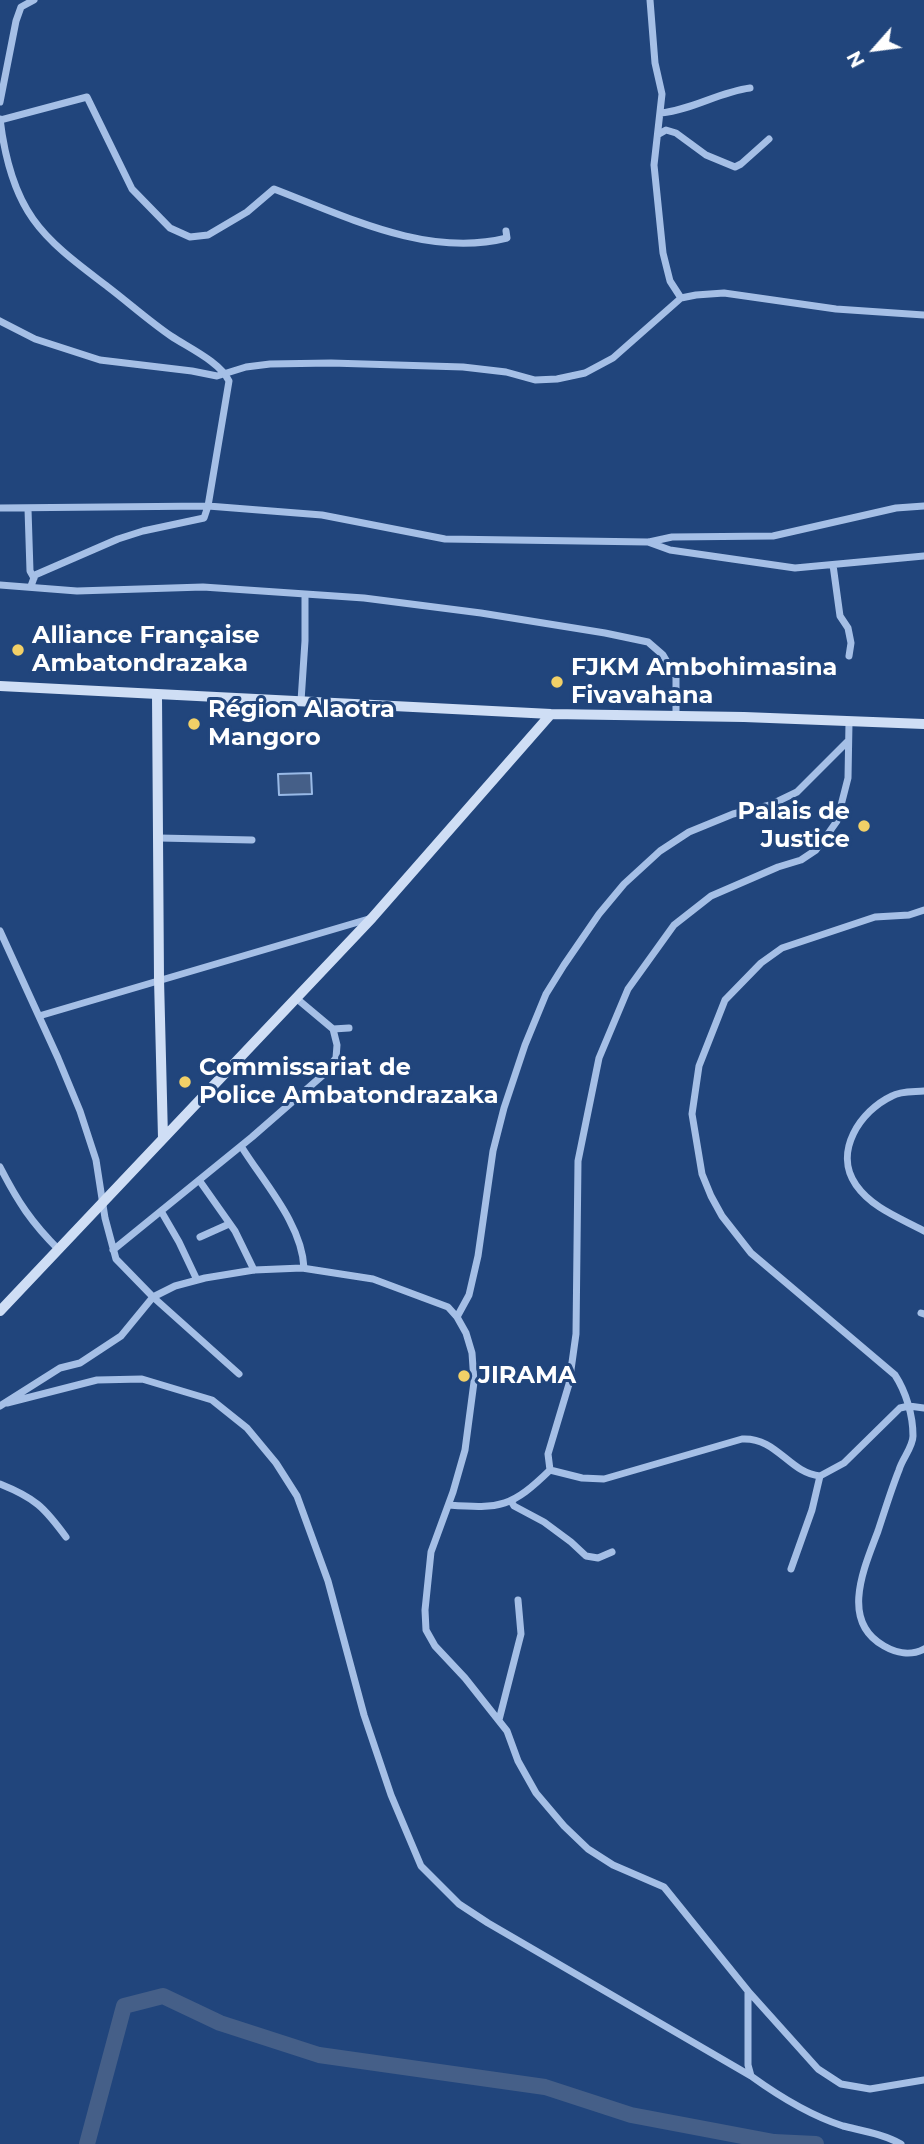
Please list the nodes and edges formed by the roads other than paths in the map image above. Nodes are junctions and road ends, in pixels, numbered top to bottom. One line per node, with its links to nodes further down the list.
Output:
1 (34, 0): 3 (street)
2 (650, 0): 6 (street)
3 (20, 4): 5 (street)
4 (750, 88): 6 (street)
5 (0, 102)
6 (660, 113): 8 (street)
7 (0, 119): 10 (street); 14 (street)
8 (659, 134): 9 (street); 11 (street)
9 (769, 139)
10 (506, 231)
11 (681, 298): 12 (street); 14 (street)
12 (924, 315)
13 (0, 321): 14 (street)
14 (226, 374): 15 (street)
15 (208, 506): 18 (street); 19 (street); 22 (street)
16 (924, 506): 19 (street)
17 (0, 509): 18 (street)
18 (28, 509): 22 (street)
19 (648, 542): 21 (street)
20 (924, 556): 21 (street)
21 (833, 565): 25 (street)
22 (32, 582): 23 (street); 24 (street)
23 (0, 585)
24 (305, 594): 28 (street); 30 (street)
25 (849, 656)
26 (0, 686): 27 (street)
27 (157, 695): 28 (street); 34 (street)
28 (301, 701): 29 (street)
29 (551, 714): 30 (street); 37 (street)
30 (676, 716): 31 (street)
31 (849, 723): 32 (street); 33 (street)
32 (924, 724)
33 (847, 742): 61 (street); 66 (street)
34 (159, 838): 35 (street); 39 (street)
35 (252, 840)
36 (924, 909): 64 (street)
37 (372, 918): 39 (street); 40 (street)
38 (0, 931): 41 (street)
39 (159, 979): 41 (street); 45 (street)
40 (296, 998): 43 (street); 45 (street)
41 (39, 1016): 49 (street)
42 (349, 1028): 43 (street)
43 (333, 1030): 46 (street)
44 (924, 1091): 52 (street)
45 (163, 1138): 49 (street)
46 (240, 1146): 48 (street); 56 (street)
47 (0, 1167): 54 (street)
48 (199, 1180): 50 (street); 51 (street)
49 (103, 1204): 54 (street); 55 (street)
50 (161, 1211): 55 (street); 58 (street)
51 (229, 1224): 53 (street); 57 (street)
52 (924, 1231)
53 (200, 1237)
54 (59, 1250): 60 (street)
55 (113, 1250): 59 (street)
56 (304, 1268): 57 (street); 61 (street)
57 (254, 1270): 58 (street)
58 (197, 1280): 59 (street)
59 (153, 1297): 62 (street); 63 (street)
60 (0, 1311)
61 (457, 1317): 70 (street)
62 (239, 1374)
63 (4, 1405): 78 (street)
64 (909, 1406): 65 (street); 67 (street); 75 (street)
65 (924, 1408)
66 (550, 1470): 67 (street); 69 (street)
67 (820, 1476): 73 (street)
68 (0, 1484): 71 (street)
69 (511, 1501): 70 (street); 72 (street)
70 (449, 1505): 76 (street)
71 (66, 1537)
72 (612, 1552)
73 (791, 1569)
74 (518, 1600): 76 (street)
75 (924, 1649)
76 (499, 1720): 77 (street)
77 (748, 1991): 78 (street); 79 (street)
78 (751, 2076): 80 (street)
79 (924, 2080)
80 (901, 2144)

